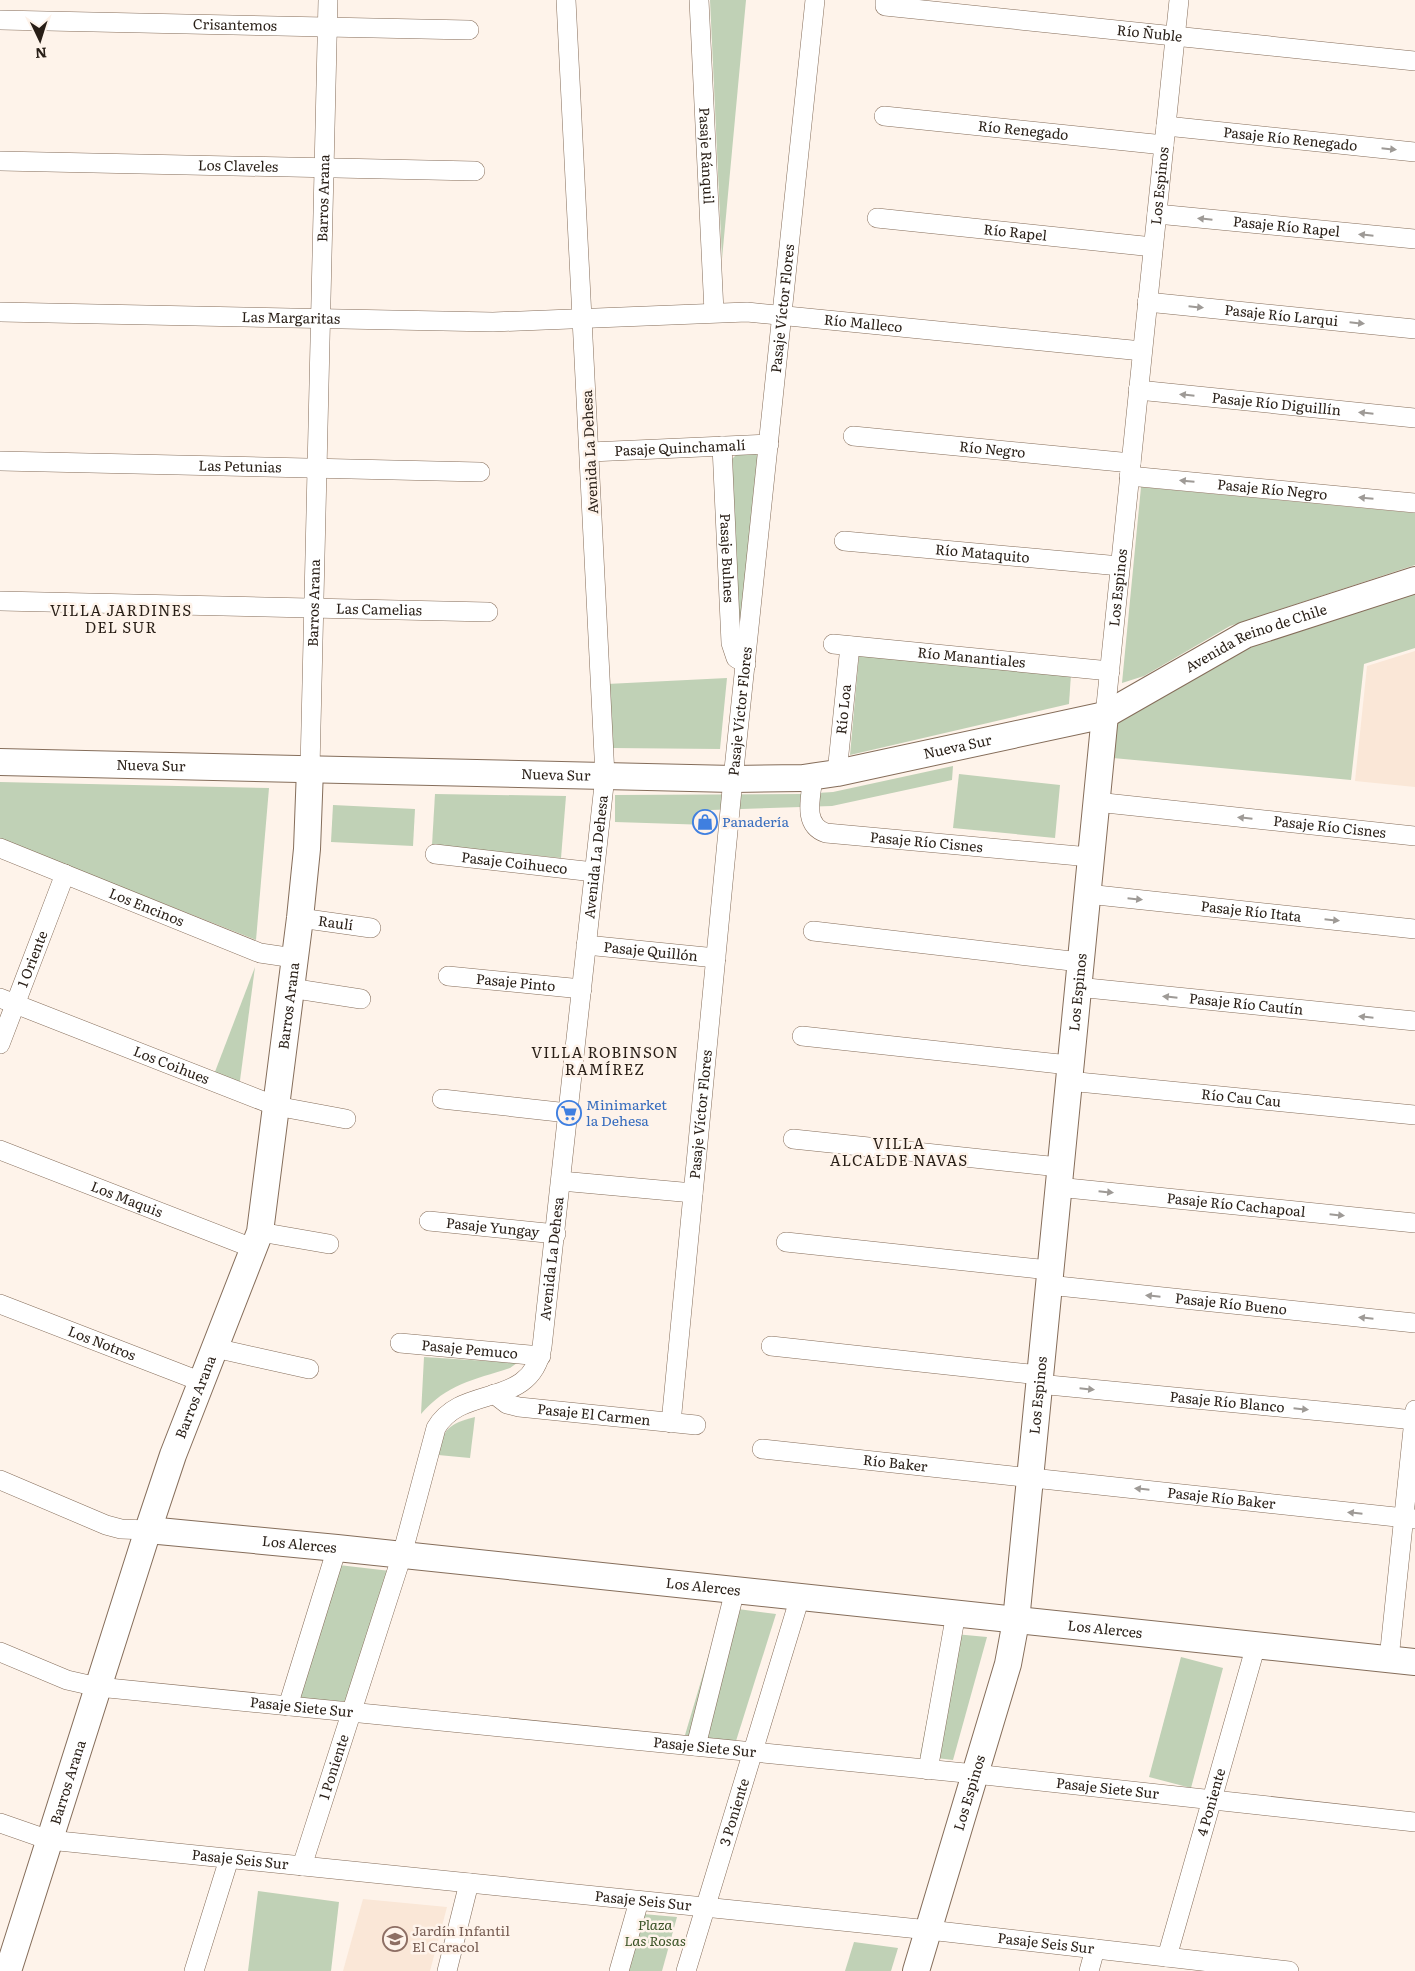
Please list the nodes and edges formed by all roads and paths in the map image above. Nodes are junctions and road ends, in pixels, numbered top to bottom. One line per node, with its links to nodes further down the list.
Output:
1 (328, 0): 8 (street, Barros Arana)
2 (566, 0): 28 (street, Avenida La Dehesa)
3 (699, 0): 25 (street, Pasaje Ránquil)
4 (815, 0): 26 (street, Pasaje Víctor Flores)
5 (1180, 0): 10 (street, Los Espinos)
6 (885, 3): 10 (street, Río Ñuble)
7 (0, 20): 8 (street, Crisantemos)
8 (328, 28): 9 (street, Crisantemos); 17 (street, Barros Arana)
9 (469, 30)
10 (1176, 38): 11 (street, Río Ñuble); 13 (street, Los Espinos)
11 (1415, 61)
12 (884, 116): 14 (street, Río Renegado)
13 (1166, 126): 14 (street, Los Espinos); 15 (street, Pasaje Río Renegado, one-way to 15)
14 (1164, 145): 19 (street, Los Espinos)
15 (1415, 152)
16 (0, 161): 17 (street, Los Claveles)
17 (324, 168): 18 (street, Los Claveles); 27 (street, Barros Arana)
18 (476, 171)
19 (1157, 214): 21 (street, Pasaje Río Rapel, one-way to 19); 22 (street, Los Espinos)
20 (877, 218): 22 (street, Río Rapel)
21 (1415, 240)
22 (1153, 247): 23 (street, Los Espinos)
23 (1147, 302): 29 (street, Pasaje Río Larqui, one-way to 29); 30 (street, Los Espinos)
24 (0, 312): 27 (street, Las Margaritas)
25 (714, 312): 26 (street, Río Malleco); 28 (street, Río Malleco)
26 (783, 316): 30 (street, Río Malleco); 34 (street, Pasaje Víctor Flores)
27 (320, 319): 28 (street, Las Margaritas); 38 (street, Barros Arana)
28 (583, 319): 36 (street, Avenida La Dehesa)
29 (1415, 329)
30 (1142, 351): 31 (street, Los Espinos)
31 (1138, 390): 32 (street, Pasaje Río Diguillín, one-way to 31); 39 (street, Los Espinos)
32 (1415, 418)
33 (854, 436): 39 (street, Río Negro)
34 (769, 444): 35 (street, Pasaje Quinchamalí); 49 (street, Pasaje Víctor Flores)
35 (722, 446): 36 (street, Pasaje Quinchamalí); 49 (street, Pasaje Bulnes)
36 (590, 452): 55 (street, Avenida La Dehesa)
37 (0, 461): 38 (street, Las Petunias)
38 (317, 469): 40 (street, Las Petunias); 46 (street, Barros Arana)
39 (1130, 469): 41 (street, Pasaje Río Negro, one-way to 39); 43 (street, Los Espinos)
40 (480, 472)
41 (1415, 502)
42 (844, 541): 43 (street, Río Mataquito)
43 (1120, 566): 50 (street, Los Espinos)
44 (1415, 580): 51 (street, Avenida Reino de Chile)
45 (0, 601): 46 (street, Las Camelias)
46 (314, 608): 47 (street, Las Camelias); 53 (street, Barros Arana)
47 (488, 612)
48 (841, 645): 50 (street, Río Manantiales); 54 (street, Río Loa)
49 (746, 664): 56 (street, Pasaje Víctor Flores)
50 (1110, 671): 51 (street, Los Espinos)
51 (1105, 715): 54 (street, Nueva Sur); 57 (street, Los Espinos)
52 (0, 762): 53 (street, Nueva Sur)
53 (310, 769): 55 (street, Nueva Sur); 65 (street, Barros Arana)
54 (825, 775): 56 (street, Nueva Sur); 61 (street, Pasaje Río Cisnes)
55 (605, 776): 56 (street, Nueva Sur); 62 (street, Avenida La Dehesa)
56 (733, 778): 71 (street, Pasaje Víctor Flores)
57 (1096, 802): 58 (street, Pasaje Río Cisnes, one-way to 57); 61 (street, Los Espinos)
58 (1415, 836)
59 (0, 848): 63 (street, Los Encinos)
60 (435, 854): 62 (street, Pasaje Coihueco)
61 (1090, 857): 64 (street, Los Espinos)
62 (594, 872): 69 (street, Avenida La Dehesa)
63 (65, 874): 70 (street, Los Encinos); 78 (street, 1 Oriente)
64 (1087, 894): 67 (street, Pasaje Río Itata, one-way to 67); 72 (street, Los Espinos)
65 (300, 918): 66 (street, Raulí); 70 (street, Barros Arana)
66 (371, 928)
67 (1415, 928)
68 (813, 931): 72 (street)
69 (586, 945): 71 (street, Pasaje Quillón); 76 (street, Avenida La Dehesa)
70 (294, 958): 75 (street, Barros Arana)
71 (716, 958): 92 (street, Pasaje Víctor Flores)
72 (1080, 962): 74 (street, Los Espinos)
73 (448, 976): 76 (street, Pasaje Pinto)
74 (1077, 987): 79 (street, Pasaje Río Cautín, one-way to 74); 82 (street, Los Espinos)
75 (290, 988): 77 (street); 84 (street, Barros Arana)
76 (582, 989): 85 (street, Avenida La Dehesa)
77 (360, 999)
78 (8, 1001): 81 (street, 1 Oriente); 84 (street, Los Coihues)
79 (1415, 1022)
80 (802, 1036): 82 (street, Río Cau Cau)
81 (0, 1044)
82 (1068, 1073): 86 (street, Río Cau Cau); 90 (street, Los Espinos)
83 (442, 1099): 85 (street)
84 (276, 1106): 87 (street, Los Coihues); 96 (street, Barros Arana)
85 (568, 1113): 91 (street, Avenida La Dehesa)
86 (1415, 1115)
87 (346, 1119)
88 (793, 1139): 90 (street, Pasaje Río Cachapoal)
89 (0, 1150): 96 (street, Los Maquis)
90 (1058, 1177): 94 (street, Pasaje Río Cachapoal, one-way to 94); 99 (street, Los Espinos)
91 (561, 1181): 92 (street); 95 (street, Avenida La Dehesa)
92 (693, 1193): 111 (street, Pasaje Víctor Flores)
93 (429, 1221): 95 (street, Pasaje Yungay)
94 (1415, 1223)
95 (556, 1234): 105 (street, Avenida La Dehesa)
96 (257, 1240): 98 (street, Los Maquis); 104 (street, Barros Arana)
97 (786, 1242): 99 (street, Pasaje Río Bueno)
98 (329, 1244)
99 (1048, 1278): 101 (street, Pasaje Río Bueno, one-way to 99); 107 (street, Los Espinos)
100 (0, 1304): 108 (street, Los Notros)
101 (1415, 1322)
102 (400, 1343): 105 (street, Pasaje Pemuco)
103 (771, 1346): 107 (street, Pasaje Río Blanco)
104 (215, 1348): 106 (street); 108 (street, Barros Arana)
105 (541, 1356): 109 (street, Avenida La Dehesa)
106 (309, 1369)
107 (1039, 1380): 110 (street, Pasaje Río Blanco, one-way to 110); 114 (street, Los Espinos)
108 (202, 1382): 117 (street, Barros Arana)
109 (494, 1394): 111 (street, Pasaje El Carmen); 119 (street, Avenida La Dehesa)
110 (1415, 1416): 116 (street)
111 (671, 1423): 112 (street, Pasaje El Carmen)
112 (696, 1425)
113 (762, 1448): 114 (street, Río Baker)
114 (1029, 1477): 116 (street, Pasaje Río Baker, one-way to 114); 123 (street, Los Espinos)
115 (0, 1480): 117 (street, Los Alerces)
116 (1409, 1519): 126 (street)
117 (148, 1530): 118 (street, Los Alerces); 128 (street, Barros Arana)
118 (337, 1548): 119 (street, Los Alerces); 129 (street)
119 (402, 1555): 120 (street, Los Alerces); 130 (street, 1 Poniente)
120 (735, 1590): 121 (street, Los Alerces); 131 (street)
121 (800, 1597): 122 (street, Los Alerces); 132 (street, 3 Poniente)
122 (956, 1613): 123 (street, Los Alerces); 133 (street)
123 (1016, 1621): 124 (street, Los Alerces); 134 (street, Los Espinos)
124 (1256, 1646): 126 (street, Los Alerces); 135 (street, 4 Poniente)
125 (0, 1652): 128 (street, Pasaje Siete Sur)
126 (1389, 1659): 127 (street, Los Alerces)
127 (1415, 1662)
128 (98, 1687): 129 (street, Pasaje Siete Sur); 138 (street, Barros Arana)
129 (288, 1706): 130 (street, Pasaje Siete Sur)
130 (351, 1712): 131 (street, Pasaje Siete Sur); 140 (street, 1 Poniente)
131 (696, 1746): 132 (street, Pasaje Siete Sur)
132 (753, 1752): 133 (street, Pasaje Siete Sur); 143 (street, 3 Poniente)
133 (928, 1770): 134 (street, Pasaje Siete Sur)
134 (975, 1774): 135 (street, Pasaje Siete Sur); 144 (street, Los Espinos)
135 (1211, 1800): 136 (street, Pasaje Siete Sur); 146 (street, 4 Poniente)
136 (1415, 1822)
137 (0, 1823): 138 (street, Pasaje Seis Sur)
138 (49, 1840): 139 (street, Pasaje Seis Sur); 147 (street, Barros Arana)
139 (229, 1859): 140 (street, Pasaje Seis Sur); 148 (street)
140 (302, 1866): 141 (street, Pasaje Seis Sur)
141 (469, 1883): 142 (street, Pasaje Seis Sur); 149 (street)
142 (639, 1901): 143 (street, Pasaje Seis Sur); 150 (street)
143 (706, 1908): 144 (street, Pasaje Seis Sur); 151 (street, 3 Poniente)
144 (928, 1930): 145 (street, Pasaje Seis Sur); 152 (street, Los Espinos)
145 (1095, 1949): 146 (street, Pasaje Seis Sur); 153 (street)
146 (1167, 1957): 154 (street, Pasaje Seis Sur)
147 (8, 1971)
148 (194, 1971)
149 (447, 1971)
150 (619, 1971)
151 (686, 1971)
152 (916, 1971)
153 (1089, 1971)
154 (1289, 1971)

